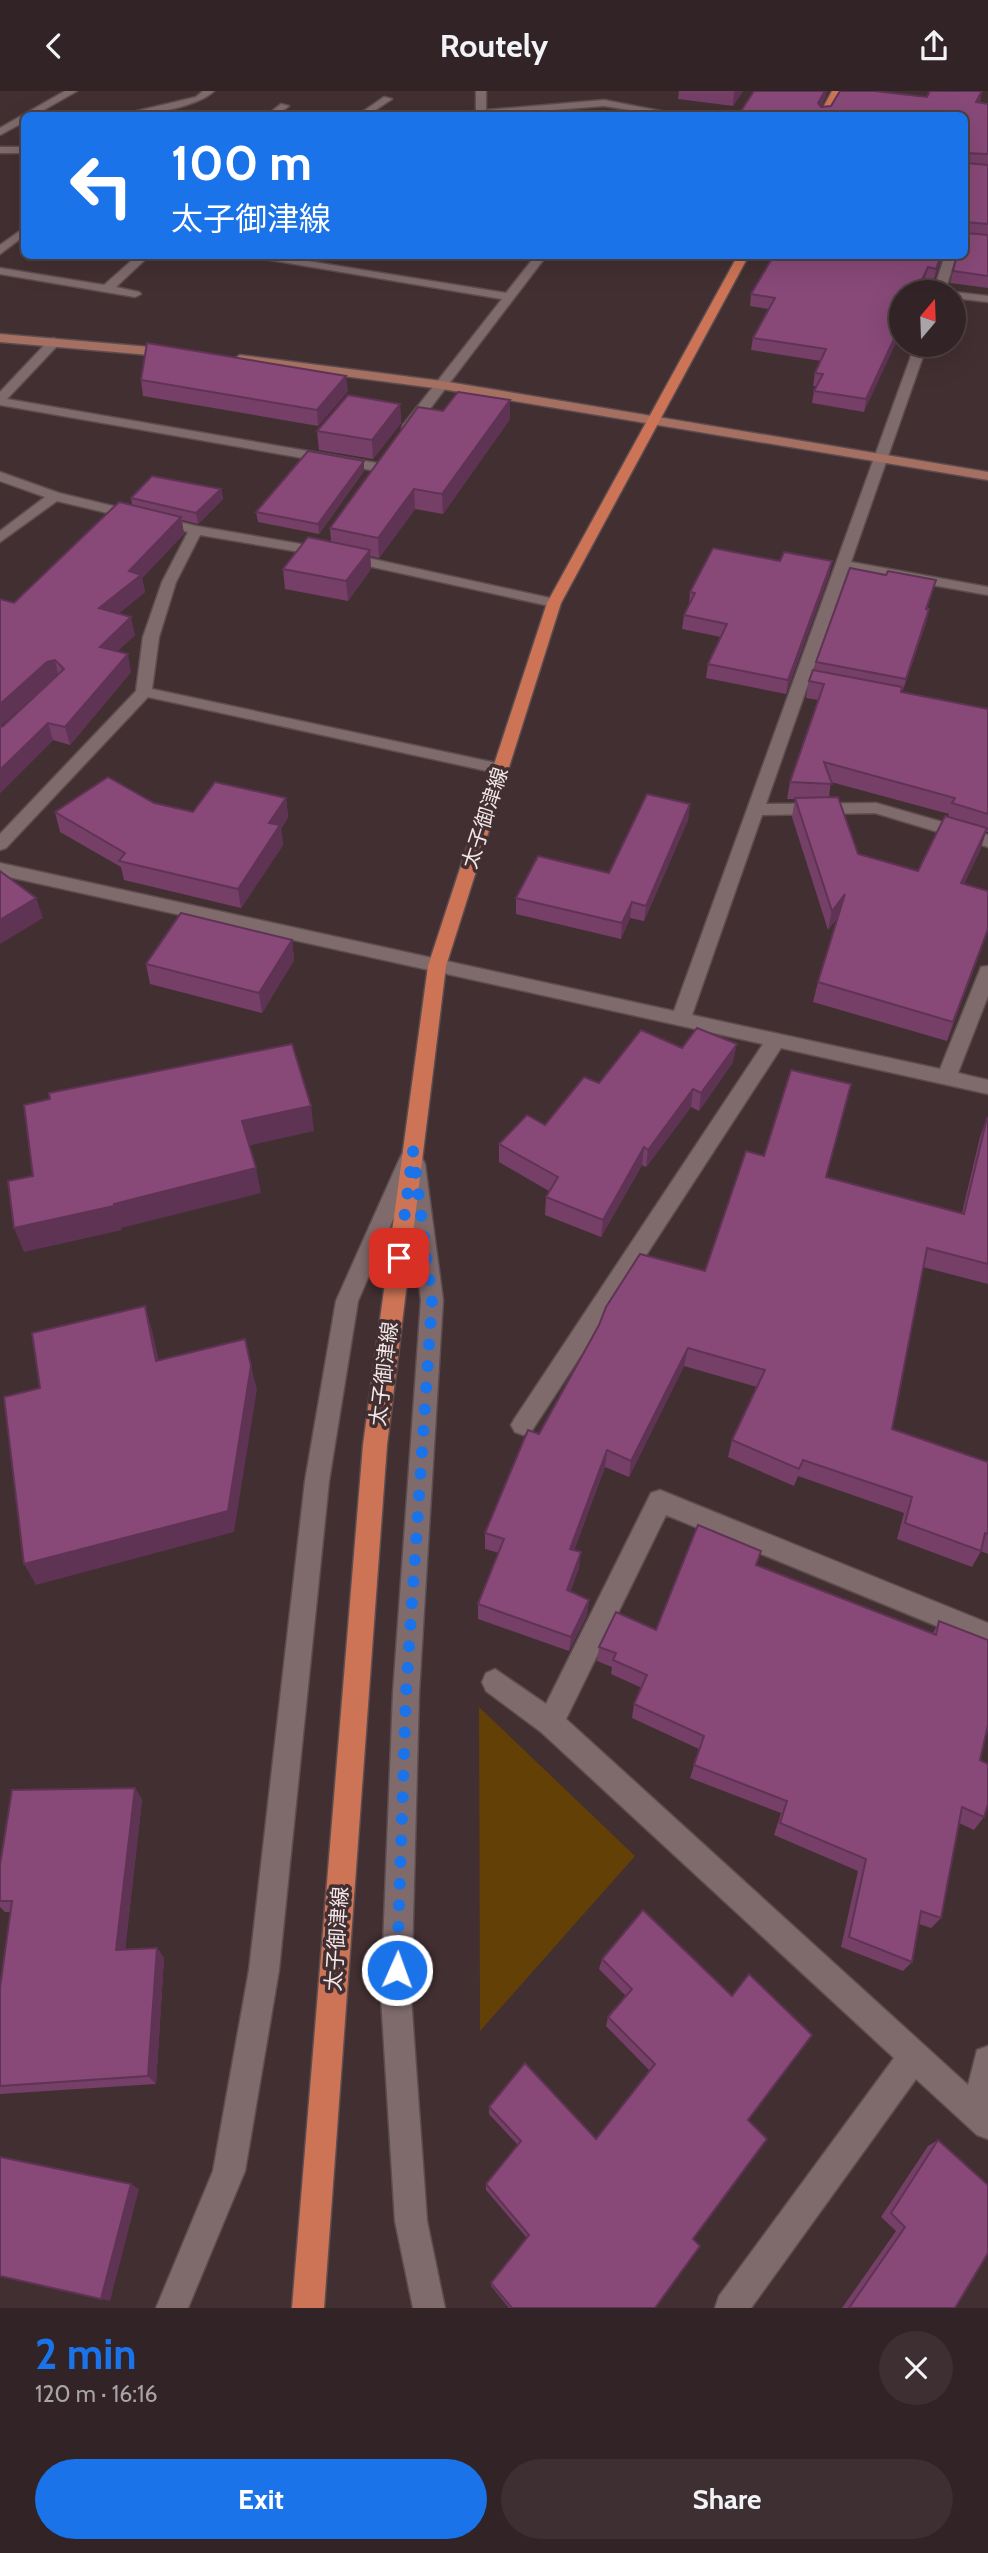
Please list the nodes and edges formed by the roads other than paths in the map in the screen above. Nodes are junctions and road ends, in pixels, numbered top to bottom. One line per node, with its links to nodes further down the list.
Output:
1 (72, 91): 9 (street)
2 (209, 91): 10 (street)
3 (481, 91): 13 (street)
4 (615, 91): 7 (street)
5 (837, 91): 16 (main road)
6 (387, 99): 12 (street)
7 (604, 103): 14 (street); 15 (street)
8 (284, 106): 11 (street)
9 (36, 112)
10 (139, 112)
11 (275, 112)
12 (367, 112)
13 (481, 112)
14 (493, 112)
15 (658, 112)
16 (824, 112)
17 (21, 120): 18 (street)
18 (0, 132)
19 (0, 150): 20 (street)
20 (21, 150)
21 (21, 234): 22 (street)
22 (0, 251)
23 (141, 259): 30 (street)
24 (271, 259): 33 (street)
25 (539, 259): 33 (street)
26 (742, 259): 42 (main road, 太子御津線)
27 (950, 259): 29 (street)
28 (0, 271): 30 (street)
29 (943, 280)
30 (107, 290): 31 (street)
31 (135, 294)
32 (966, 296): 34 (street)
33 (508, 297): 40 (street)
34 (988, 299)
35 (0, 338): 36 (street)
36 (54, 342): 37 (street); 41 (street)
37 (183, 353)
38 (221, 357): 40 (street)
39 (917, 357): 44 (street)
40 (442, 385): 42 (street); 43 (street)
41 (0, 400): 45 (street)
42 (651, 422): 44 (street); 53 (main road, 太子御津線)
43 (401, 436)
44 (881, 459): 47 (street); 51 (street)
45 (377, 467)
46 (0, 476): 48 (street)
47 (988, 477)
48 (55, 496): 49 (street); 50 (street)
49 (196, 530): 53 (street); 54 (street)
50 (0, 538)
51 (844, 565): 52 (street); 56 (street)
52 (988, 591)
53 (554, 603): 55 (main road, 太子御津線)
54 (144, 692): 55 (street); 58 (street)
55 (501, 769): 60 (main road, 太子御津線)
56 (756, 810): 57 (street); 62 (street)
57 (988, 841)
58 (0, 844)
59 (0, 869): 60 (street)
60 (437, 966): 62 (street); 66 (main road, 太子御津線)
61 (988, 972): 64 (street)
62 (680, 1021): 63 (street)
63 (775, 1042): 64 (street); 67 (street)
64 (946, 1078): 65 (street)
65 (988, 1087)
66 (413, 1151): 74 (street); 75 (main road, 太子御津線); 76 (street)
67 (523, 1425)
68 (988, 1635): 70 (street)
69 (495, 1682): 70 (street)
70 (550, 1723): 71 (street)
71 (914, 2056): 73 (street); 77 (street)
72 (988, 2061): 73 (street)
73 (982, 2118)
74 (172, 2308)
75 (308, 2308)
76 (429, 2308)
77 (731, 2308)

